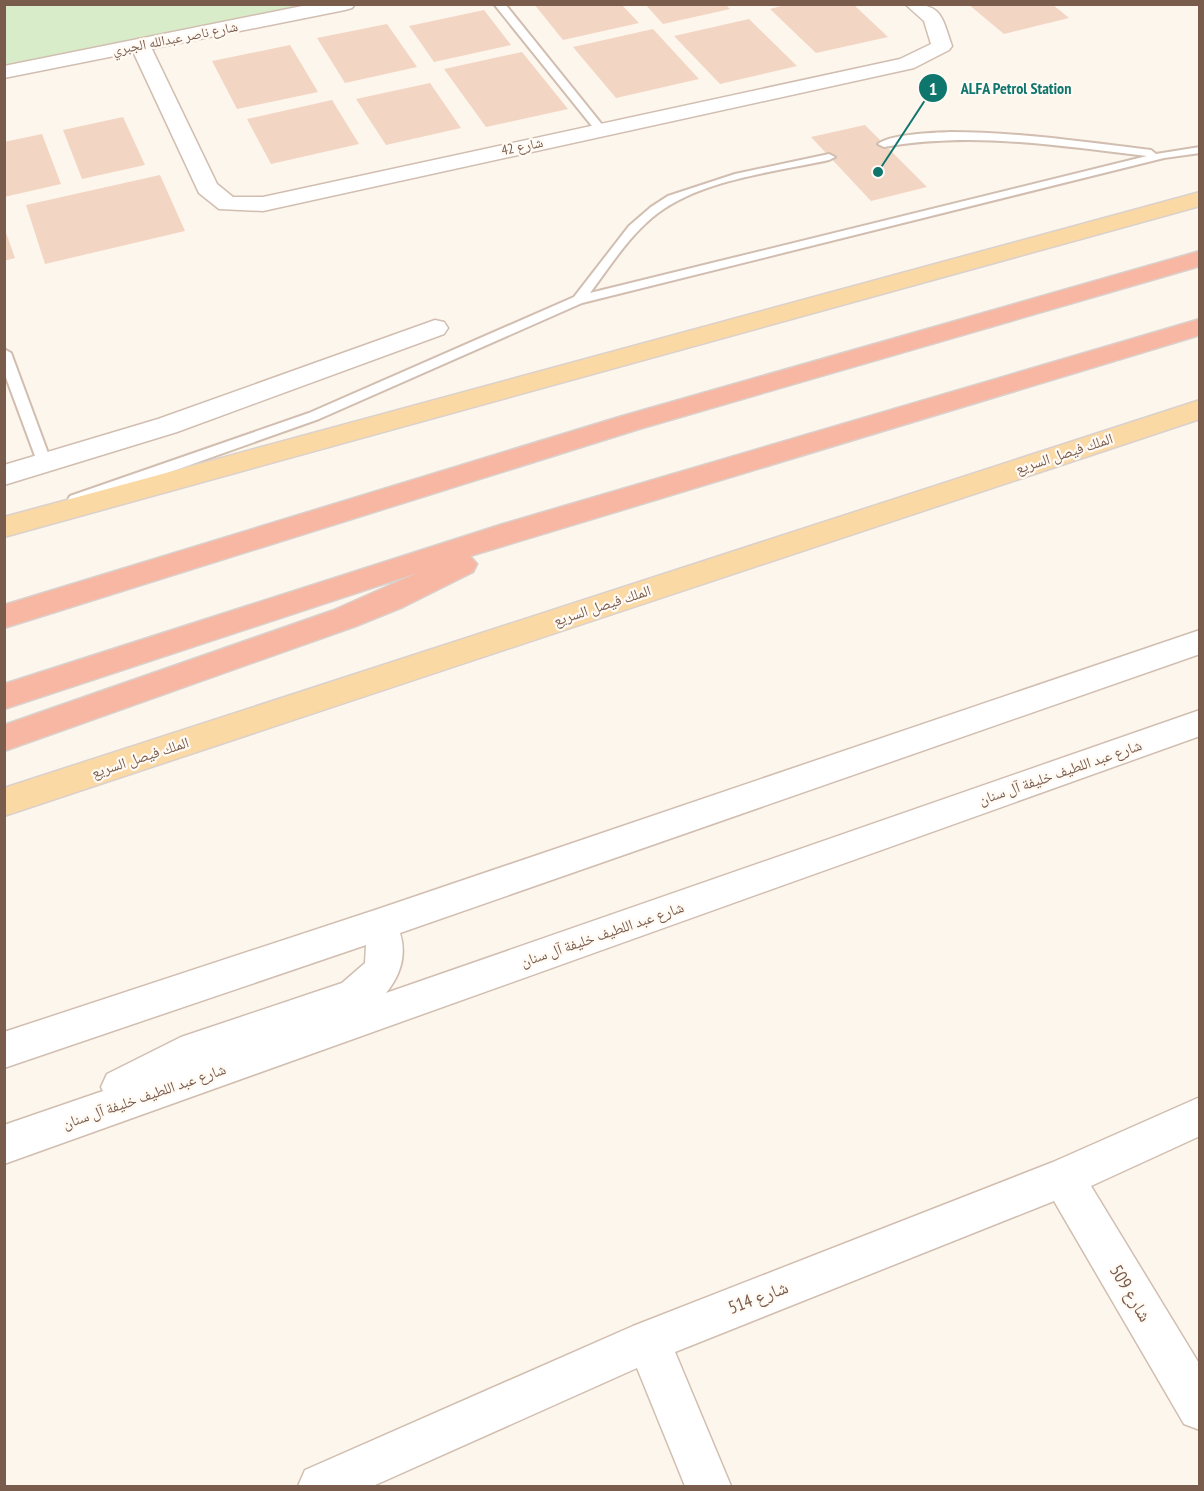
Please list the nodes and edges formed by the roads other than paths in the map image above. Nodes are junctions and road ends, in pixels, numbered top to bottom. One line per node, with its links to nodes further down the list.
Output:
1 (345, 4): 4 (street, شارع ناصر عبدالله الجبري)
2 (499, 4): 6 (lane)
3 (915, 4): 6 (street, شارع 42)
4 (140, 45): 5 (street, شارع ناصر عبدالله الجبري); 6 (street, شارع 42)
5 (4, 72)
6 (600, 129)
7 (884, 144): 9 (lane)
8 (1200, 150): 9 (lane)
9 (1164, 155): 13 (lane)
10 (830, 157): 13 (lane)
11 (1200, 199): 20 (main road)
12 (1200, 258): 22 (highway)
13 (578, 300): 20 (lane)
14 (1200, 327): 21 (highway)
15 (435, 328): 18 (street)
16 (4, 353): 18 (lane)
17 (1200, 409): 27 (main road, الملك فيصل السريع)
18 (45, 464): 19 (street)
19 (4, 475)
20 (6, 527)
21 (513, 531): 24 (highway); 26 (highway)
22 (4, 617)
23 (1200, 642): 28 (street)
24 (4, 697)
25 (1200, 723): 31 (street, شارع عبد اللطيف خليفة آل سنان)
26 (4, 738)
27 (4, 802)
28 (378, 925): 29 (street); 31 (street)
29 (4, 1050)
30 (1200, 1116): 33 (street, شارع 514)
31 (64, 1124): 32 (street, شارع عبد اللطيف خليفة آل سنان)
32 (4, 1145)
33 (1063, 1178): 34 (street, شارع 514); 35 (street, شارع 509)
34 (648, 1341): 36 (street, شارع 514); 37 (street)
35 (1200, 1408)
36 (321, 1486)
37 (708, 1486)

